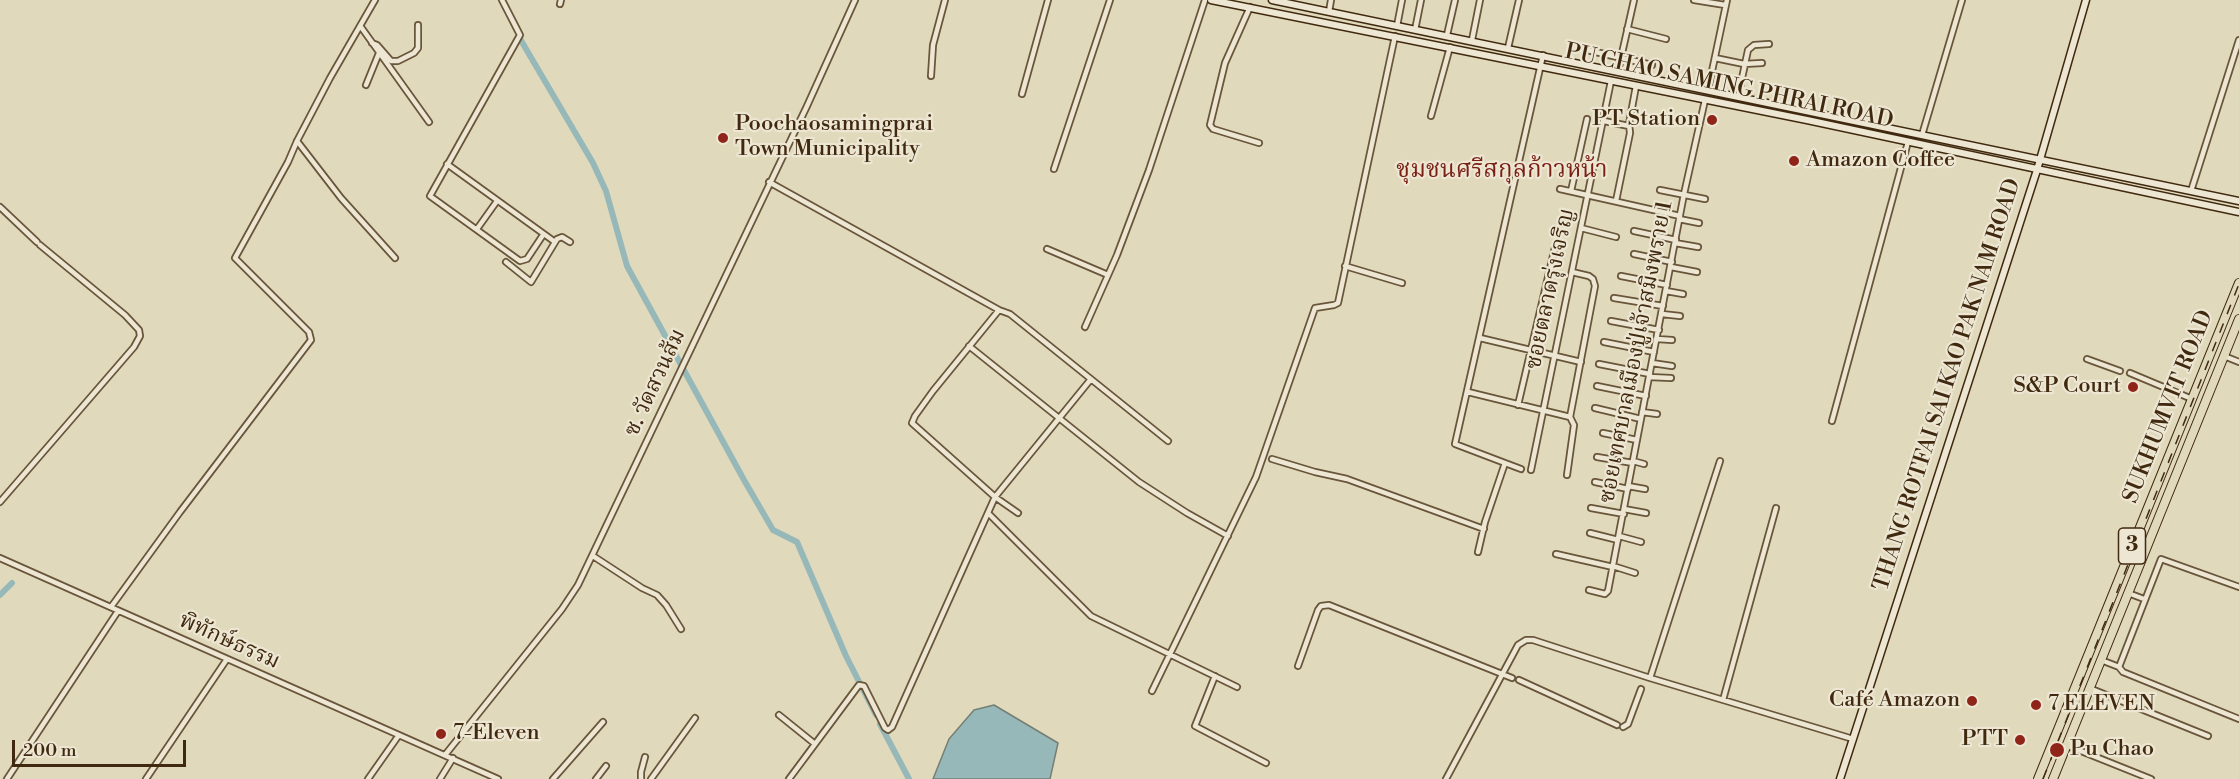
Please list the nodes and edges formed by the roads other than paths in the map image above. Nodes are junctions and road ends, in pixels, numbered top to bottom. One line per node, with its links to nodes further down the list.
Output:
1 (375, 0): 27 (street)
2 (502, 0): 71 (street)
3 (855, 0): 74 (street, ซ. วัดสวนส้ม)
4 (945, 0): 51 (street)
5 (1048, 0): 56 (street)
6 (1110, 0): 72 (street)
7 (1205, 0): 107 (street)
8 (1211, 0): 21 (main road, PU CHAO SAMING PHRAI ROAD)
9 (1272, 0): 22 (main road, PU CHAO SAMING PHRAI ROAD)
10 (1331, 0): 23 (street)
11 (1402, 0): 26 (street)
12 (1421, 0): 30 (street)
13 (1455, 0): 32 (street)
14 (1480, 0): 35 (street)
15 (1519, 0): 40 (street)
16 (1634, 0): 29 (street)
17 (1694, 0): 20 (street)
18 (1962, 0): 66 (street)
19 (2086, 0): 70 (main road, THANG ROTFAI SAI KAO PAK NAM ROAD)
20 (1726, 3): 45 (street)
21 (1250, 7): 24 (main road, PU CHAO SAMING PHRAI ROAD); 69 (street)
22 (1315, 9): 23 (main road, PU CHAO SAMING PHRAI ROAD); 24 (main road)
23 (1329, 12): 26 (main road, PU CHAO SAMING PHRAI ROAD)
24 (1313, 20): 31 (main road, PU CHAO SAMING PHRAI ROAD)
25 (418, 25): 37 (street)
26 (1397, 26): 28 (main road, PU CHAO SAMING PHRAI ROAD)
27 (361, 27): 37 (street); 67 (street)
28 (1406, 28): 30 (main road, PU CHAO SAMING PHRAI ROAD); 33 (main road)
29 (1627, 29): 34 (street); 44 (street)
30 (1415, 30): 32 (main road, PU CHAO SAMING PHRAI ROAD)
31 (1395, 36): 33 (main road, PU CHAO SAMING PHRAI ROAD); 104 (street)
32 (1447, 36): 35 (main road, PU CHAO SAMING PHRAI ROAD)
33 (1404, 38): 39 (main road, PU CHAO SAMING PHRAI ROAD)
34 (1666, 39)
35 (1472, 40): 40 (main road, PU CHAO SAMING PHRAI ROAD)
36 (2239, 40): 78 (street)
37 (371, 42): 42 (street)
38 (1769, 44): 47 (street)
39 (1450, 47): 49 (main road, PU CHAO SAMING PHRAI ROAD); 59 (street)
40 (1508, 48): 43 (main road, PU CHAO SAMING PHRAI ROAD)
41 (1587, 50): 44 (street)
42 (379, 53): 53 (street); 63 (street)
43 (1543, 55): 49 (street); 50 (main road, PU CHAO SAMING PHRAI ROAD)
44 (1620, 57): 48 (street); 50 (street)
45 (1715, 58): 47 (street); 55 (street)
46 (1762, 63): 47 (street)
47 (1744, 64): 57 (street)
48 (1652, 65)
49 (1541, 66): 52 (main road, PU CHAO SAMING PHRAI ROAD); 123 (street)
50 (1618, 71): 55 (main road, PU CHAO SAMING PHRAI ROAD)
51 (931, 76)
52 (1611, 81): 54 (main road, PU CHAO SAMING PHRAI ROAD); 62 (street, ซอยตลาดรุ่งเจริญ)
53 (366, 85)
54 (1636, 86): 58 (main road, PU CHAO SAMING PHRAI ROAD); 64 (street)
55 (1708, 90): 57 (main road, PU CHAO SAMING PHRAI ROAD); 58 (main road)
56 (1022, 94)
57 (1738, 97): 60 (main road, PU CHAO SAMING PHRAI ROAD)
58 (1705, 100): 65 (main road, PU CHAO SAMING PHRAI ROAD); 79 (street, ซอยเทศบาลเมืองปู่เจ้าสมิงพราย 1)
59 (1431, 116)
60 (1837, 117): 65 (street); 66 (main road, PU CHAO SAMING PHRAI ROAD)
61 (1587, 119): 77 (street)
62 (1604, 121): 64 (street); 80 (street, ซอยตลาดรุ่งเจริญ)
63 (429, 122)
64 (1629, 126): 83 (street)
65 (1835, 127): 68 (main road, PU CHAO SAMING PHRAI ROAD)
66 (1922, 135): 70 (main road, PU CHAO SAMING PHRAI ROAD)
67 (297, 141): 101 (street); 195 (street)
68 (1908, 142): 73 (main road, PU CHAO SAMING PHRAI ROAD); 155 (street)
69 (1259, 143)
70 (2040, 160): 73 (main road, THANG ROTFAI SAI KAO PAK NAM ROAD); 78 (main road, PU CHAO SAMING PHRAI ROAD)
71 (447, 164): 82 (street); 90 (street)
72 (1054, 169)
73 (2037, 170): 86 (main road, PU CHAO SAMING PHRAI ROAD); 219 (main road, THANG ROTFAI SAI KAO PAK NAM ROAD)
74 (770, 182): 116 (street); 186 (street, ซ. วัดสวนส้ม)
75 (1560, 189): 77 (street)
76 (1660, 190): 79 (street)
77 (1571, 191): 80 (street)
78 (2191, 191): 84 (main road, PU CHAO SAMING PHRAI ROAD)
79 (1684, 194): 81 (street); 87 (street, ซอยเทศบาลเมืองปู่เจ้าสมิงพราย 1)
80 (1589, 195): 83 (street); 89 (street, ซอยตลาดรุ่งเจริญ)
81 (1705, 199)
82 (497, 201): 90 (street); 92 (street)
83 (1616, 201): 87 (street)
84 (2239, 201)
85 (0, 207): 172 (street)
86 (2239, 212)
87 (1680, 217): 88 (street); 94 (street, ซอยเทศบาลเมืองปู่เจ้าสมิงพราย 1)
88 (1699, 222)
89 (1581, 228): 93 (street); 105 (street, ซอยตลาดรุ่งเจริญ)
90 (477, 229): 92 (street)
91 (1634, 231): 94 (street)
92 (543, 235): 95 (street)
93 (1616, 237)
94 (1675, 241): 98 (street); 103 (street, ซอยเทศบาลเมืองปู่เจ้าสมิงพราย 1)
95 (555, 242): 96 (street); 102 (street)
96 (570, 242)
97 (1556, 243): 128 (street)
98 (1698, 247)
99 (1047, 249): 107 (street)
100 (1634, 254): 103 (street)
101 (394, 258)
102 (506, 262)
103 (1671, 264): 106 (street); 111 (street, ซอยเทศบาลเมืองปู่เจ้าสมิงพราย 1)
104 (1345, 266): 109 (street); 181 (street)
105 (1572, 272): 130 (street, ซอยตลาดรุ่งเจริญ); 133 (street)
106 (1697, 272)
107 (1108, 275): 121 (street)
108 (1621, 276): 111 (street)
109 (1402, 283)
110 (2239, 283): 146 (highway, SUKHUMVIT ROAD / 3)
111 (1667, 285): 112 (street, ซอยเทศบาลเมืองปู่เจ้าสมิงพราย 1)
112 (1666, 291): 113 (street); 115 (street, ซอยเทศบาลเมืองปู่เจ้าสมิงพราย 1)
113 (1683, 294)
114 (1614, 298): 115 (street)
115 (1663, 306): 117 (street, ซอยเทศบาลเมืองปู่เจ้าสมิงพราย 1)
116 (999, 310): 127 (street); 142 (street)
117 (1662, 314): 118 (street); 122 (street, ซอยเทศบาลเมืองปู่เจ้าสมิงพราย 1)
118 (1680, 316)
119 (2239, 320): 131 (highway, SUKHUMVIT ROAD / 3)
120 (1611, 321): 122 (street)
121 (1085, 327)
122 (1659, 330): 124 (street, ซอยเทศบาลเมืองปู่เจ้าสมิงพราย 1)
123 (1480, 338): 128 (street); 144 (street)
124 (1657, 339): 125 (street); 129 (street, ซอยเทศบาลเมืองปู่เจ้าสมิงพราย 1)
125 (1672, 340)
126 (1604, 342): 129 (street)
127 (969, 346): 153 (street); 171 (street)
128 (1530, 350): 130 (street); 147 (street)
129 (1654, 352): 135 (street, ซอยเทศบาลเมืองปู่เจ้าสมิงพราย 1)
130 (1553, 356): 133 (street); 149 (street, ซอยตลาดรุ่งเจริญ)
131 (2224, 356): 134 (street); 193 (highway, SUKHUMVIT ROAD / 3)
132 (2087, 359): 138 (street)
133 (1581, 362): 152 (street)
134 (2239, 362)
135 (1652, 363): 137 (street); 140 (street, ซอยเทศบาลเมืองปู่เจ้าสมิงพราย 1)
136 (1599, 364): 140 (street)
137 (1672, 366)
138 (2120, 371)
139 (2130, 374): 146 (street)
140 (1650, 376): 141 (street); 145 (street, ซอยเทศบาลเมืองปู่เจ้าสมิงพราย 1)
141 (1671, 378)
142 (1091, 379): 153 (street); 158 (street)
143 (1597, 386): 145 (street)
144 (1468, 392): 147 (street); 163 (street)
145 (1646, 396): 150 (street, ซอยเทศบาลเมืองปู่เจ้าสมิงพราย 1)
146 (2192, 399): 191 (highway, SUKHUMVIT ROAD / 3)
147 (1518, 405): 149 (street)
148 (1595, 408): 154 (street)
149 (1542, 411): 152 (street); 166 (street, ซอยตลาดรุ่งเจริญ)
150 (1642, 412): 151 (street); 154 (street, ซอยเทศบาลเมืองปู่เจ้าสมิงพราย 1)
151 (1658, 414)
152 (1570, 417): 167 (street)
153 (1059, 418): 171 (street); 181 (street)
154 (1641, 419): 157 (street, ซอยเทศบาลเมืองปู่เจ้าสมิงพราย 1)
155 (1832, 421)
156 (1603, 433): 157 (street)
157 (1636, 440): 162 (street, ซอยเทศบาลเมืองปู่เจ้าสมิงพราย 1)
158 (1168, 441)
159 (1597, 457): 162 (street)
160 (1272, 459): 179 (street)
161 (1720, 461): 206 (street)
162 (1633, 462): 164 (street); 169 (street, ซอยเทศบาลเมืองปู่เจ้าสมิงพราย 1)
163 (1505, 463): 165 (street); 179 (street)
164 (1644, 464)
165 (1521, 469)
166 (1531, 470)
167 (1567, 475)
168 (1595, 482): 169 (street)
169 (1628, 487): 170 (street); 175 (street, ซอยเทศบาลเมืองปู่เจ้าสมิงพราย 1)
170 (1645, 489)
171 (995, 497): 176 (street); 177 (street)
172 (0, 502)
173 (1591, 508): 175 (street)
174 (1776, 508): 212 (street)
175 (1624, 511): 178 (street); 182 (street, ซอยเทศบาลเมืองปู่เจ้าสมิงพราย 1)
176 (988, 513): 198 (street); 220 (street)
177 (1018, 513)
178 (1646, 513)
179 (1484, 529): 184 (street)
180 (1590, 533): 182 (street)
181 (1228, 536): 198 (street)
182 (1619, 538): 183 (street); 188 (street, ซอยเทศบาลเมืองปู่เจ้าสมิงพราย 1)
183 (1641, 542)
184 (1478, 552)
185 (1556, 554): 188 (street)
186 (593, 555): 197 (street); 222 (street, ซ. วัดสวนส้ม)
187 (0, 558): 195 (street, พิทักษ์ธรรม)
188 (1613, 566): 189 (street); 192 (street, ซอยเทศบาลเมืองปู่เจ้าสมิงพราย 1)
189 (1635, 573)
190 (2239, 587): 194 (street)
191 (2115, 589): 193 (highway); 239 (highway, SUKHUMVIT ROAD / 3)
192 (1589, 590)
193 (2128, 592): 194 (street); 200 (highway, SUKHUMVIT ROAD / 3)
194 (2144, 599): 202 (street)
195 (111, 607): 196 (street, พิทักษ์ธรรม)
196 (118, 611): 199 (street, พิทักษ์ธรรม); 227 (street)
197 (681, 629)
198 (1169, 653): 204 (street); 211 (street)
199 (227, 659): 217 (street, พิทักษ์ธรรม); 228 (street)
200 (2101, 660): 202 (street); 209 (highway, SUKHUMVIT ROAD / 3)
201 (1298, 666): 203 (street)
202 (2119, 667): 215 (street)
203 (1503, 674): 205 (street); 206 (street); 237 (street)
204 (1215, 676): 208 (street); 225 (street)
205 (1512, 678)
206 (1650, 678): 212 (street)
207 (1519, 680): 210 (street)
208 (1237, 687)
209 (2089, 688): 218 (street); 221 (highway, SUKHUMVIT ROAD / 3)
210 (1641, 689)
211 (1152, 691)
212 (1723, 700): 219 (street)
213 (779, 716): 220 (street)
214 (695, 718): 235 (street)
215 (2239, 719)
216 (603, 722): 232 (street)
217 (399, 735): 222 (street, พิทักษ์ธรรม); 229 (street)
218 (2208, 736)
219 (1853, 739): 238 (main road, THANG ROTFAI SAI KAO PAK NAM ROAD)
220 (815, 744): 236 (street)
221 (2066, 745): 240 (highway, SUKHUMVIT ROAD / 3); 241 (street)
222 (445, 755): 224 (street, พิทักษ์ธรรม)
223 (645, 757): 234 (street)
224 (453, 758): 230 (street); 231 (street, พิทักษ์ธรรม)
225 (1266, 763)
226 (606, 766): 233 (street)
227 (7, 779)
228 (146, 779)
229 (368, 779)
230 (440, 779)
231 (498, 779)
232 (553, 779)
233 (596, 779)
234 (641, 779)
235 (651, 779)
236 (789, 779)
237 (1446, 779)
238 (1840, 779)
239 (2038, 779)
240 (2053, 779)
241 (2151, 779)

